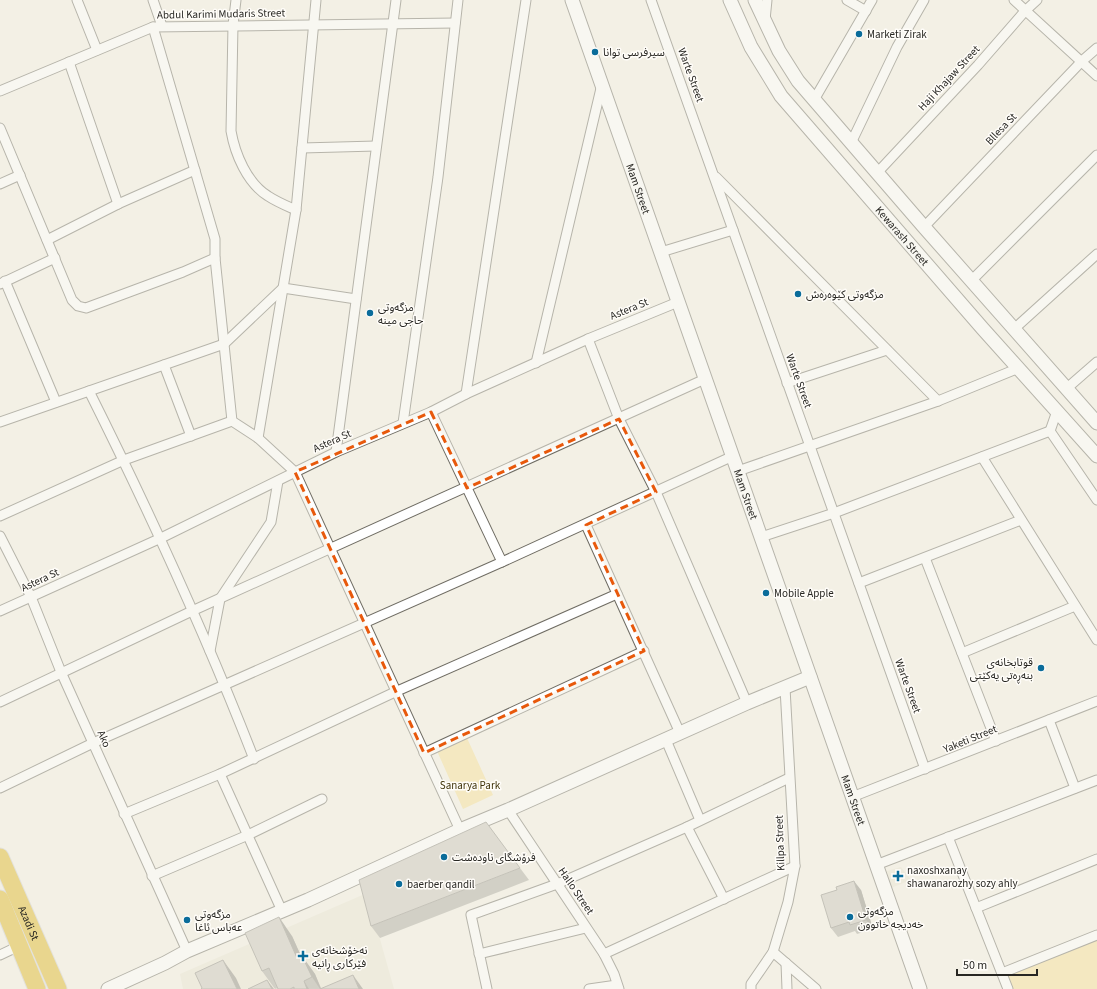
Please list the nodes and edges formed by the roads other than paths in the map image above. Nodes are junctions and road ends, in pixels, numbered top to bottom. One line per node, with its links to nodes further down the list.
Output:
1 (77, 0): 27 (street)
2 (153, 0): 24 (street)
3 (236, 0): 25 (street)
4 (316, 0): 23 (street)
5 (396, 0): 22 (street)
6 (458, 0): 21 (street)
7 (526, 0): 74 (street)
8 (572, 0): 31 (street, Mam Street)
9 (651, 0): 41 (street, Warte Street)
10 (730, 0): 59 (street, Kewarash Street)
11 (755, 0): 20 (street, Kewarash Street)
12 (767, 0): 20 (street)
13 (847, 0): 18 (street)
14 (872, 0): 18 (street)
15 (924, 0): 35 (street)
16 (1014, 0): 19 (street)
17 (1037, 0): 19 (street, ‌Haji Khajaw Street)
18 (866, 11): 33 (street)
19 (1025, 11): 28 (street); 40 (street, ‌Haji Khajaw Street)
20 (764, 22): 33 (street, Kewarash Street)
21 (455, 23): 22 (street, Abdul Karimi Mudaris Street); 82 (street)
22 (393, 24): 23 (street, Abdul Karimi Mudaris Street); 36 (street)
23 (314, 25): 25 (street, Abdul Karimi Mudaris Street); 37 (street)
24 (158, 26): 25 (street, Abdul Karimi Mudaris Street); 27 (street, Abdul Karimi Mudaris Street); 39 (street)
25 (233, 26): 45 (street)
26 (1097, 48): 28 (street, Bllesa St)
27 (96, 50): 29 (street, Abdul Karimi Mudaris Street)
28 (1082, 61): 30 (street); 46 (street, Bllesa St)
29 (69, 62): 32 (street, Abdul Karimi Mudaris Street); 44 (street)
30 (1097, 76)
31 (602, 84): 49 (street, Mam Street); 65 (street)
32 (0, 91)
33 (814, 100): 35 (street, Kewarash Street)
34 (0, 128): 42 (street)
35 (852, 141): 40 (street, Kewarash Street)
36 (376, 146): 37 (street); 56 (street)
37 (302, 148): 45 (street)
38 (1097, 155): 53 (street)
39 (195, 170): 44 (street); 52 (street)
40 (878, 173): 46 (street, Kewarash Street)
41 (713, 174): 47 (street, Warte Street); 63 (street)
42 (20, 175): 43 (street); 48 (street)
43 (0, 184)
44 (118, 204): 48 (street)
45 (296, 210): 55 (street)
46 (924, 227): 53 (street, Kewarash Street)
47 (733, 230): 49 (street); 70 (street, Warte Street)
48 (47, 240): 51 (street)
49 (661, 252): 57 (street, Mam Street)
50 (1097, 254): 60 (street)
51 (55, 258): 52 (street); 54 (street)
52 (215, 258): 62 (street)
53 (972, 280): 58 (street, Kewarash Street)
54 (2, 283): 76 (street)
55 (283, 288): 56 (street); 62 (street); 86 (street)
56 (356, 299): 88 (street)
57 (678, 302): 61 (street, Astera St); 69 (street, Mam Street)
58 (1001, 315): 59 (street); 60 (street, Kewarash Street)
59 (983, 329): 67 (street, Kewarash Street)
60 (1013, 330): 68 (street, Kewarash Street)
61 (588, 339): 65 (street, Astera St); 79 (street)
62 (224, 344): 66 (street); 80 (street)
63 (886, 350): 70 (street); 75 (street)
64 (1097, 362): 72 (street)
65 (536, 363): 74 (street, Astera St)
66 (164, 365): 73 (street); 85 (street)
67 (1019, 368): 71 (street, Kewarash Street); 75 (street)
68 (1048, 369): 71 (street); 72 (street, Kewarash Street)
69 (705, 379): 79 (street); 89 (street, Mam Street)
70 (787, 383): 87 (street, Warte Street)
71 (1032, 383): 77 (street, Kewarash Street)
72 (1066, 388): 83 (street, Kewarash Street)
73 (89, 390): 76 (street); 92 (street)
74 (466, 394): 78 (street, Astera St)
75 (938, 401): 87 (street)
76 (56, 402): 81 (street)
77 (1057, 411): 84 (street); 90 (street, Kewarash Street)
78 (431, 412): 82 (street, Astera St); 96 (street)
79 (619, 418): 96 (street); 97 (street)
80 (232, 421): 85 (street); 86 (street)
81 (0, 422)
82 (403, 423): 88 (street, Astera St)
83 (1097, 423)
84 (1050, 431): 91 (street); 98 (street)
85 (191, 436): 92 (street)
86 (258, 438): 94 (street)
87 (810, 447): 93 (street); 99 (street, Warte Street)
88 (336, 452): 94 (street, Astera St)
89 (732, 456): 93 (street, Mam Street); 97 (street)
90 (1097, 456)
91 (982, 457): 99 (street); 101 (street)
92 (124, 460): 100 (street); 105 (street)
93 (738, 471): 104 (street, Mam Street)
94 (295, 472): 95 (street, Astera St); 106 (street)
95 (278, 481): 105 (street, Astera St); 112 (street)
96 (467, 488): 106 (street); 108 (street)
97 (656, 492): 102 (street); 128 (street)
98 (1097, 500)
99 (834, 513): 104 (street); 109 (street, Warte Street)
100 (0, 516)
101 (1021, 520): 107 (street); 113 (street)
102 (586, 525): 108 (street); 110 (street)
103 (0, 536): 111 (street, Ako)
104 (761, 537): 122 (street, Mam Street)
105 (161, 538): 111 (street, Astera St); 115 (street)
106 (332, 549): 112 (street); 116 (street)
107 (925, 558): 109 (street); 120 (street)
108 (502, 562): 116 (street)
109 (859, 583): 136 (street, Warte Street)
110 (617, 594): 119 (street); 125 (street)
111 (31, 597): 114 (street, Astera St); 121 (street, Ako)
112 (220, 599): 115 (street); 118 (street)
113 (1075, 606): 117 (street); 120 (street)
114 (0, 611)
115 (192, 611): 118 (street); 121 (street)
116 (366, 623): 123 (street); 125 (street)
117 (1097, 640)
118 (210, 651): 123 (street)
119 (644, 651): 130 (street); 134 (street)
120 (962, 654): 132 (street)
121 (61, 672): 127 (street); 133 (street, Ako)
122 (810, 677): 124 (street); 142 (street, Mam Street)
123 (225, 684): 133 (street); 135 (street)
124 (785, 688): 128 (street); 138 (street, Killpa Street)
125 (395, 692): 134 (street); 135 (street)
126 (1097, 701): 129 (street, Yaketi Street)
127 (0, 702)
128 (747, 703): 130 (street)
129 (1049, 720): 132 (street, Yaketi Street); 141 (street)
130 (680, 733): 131 (street)
131 (666, 740): 144 (street); 146 (street)
132 (996, 741): 136 (street, Yaketi Street)
133 (93, 743): 140 (street); 145 (street, Ako)
134 (424, 753): 148 (street)
135 (254, 759): 137 (street)
136 (925, 769): 142 (street, Yaketi Street)
137 (220, 774): 145 (street); 149 (street)
138 (789, 778): 146 (street); 154 (street, Killpa Street)
139 (1097, 780): 141 (street)
140 (0, 788)
141 (1075, 788): 150 (street)
142 (852, 797): 153 (street, Mam Street)
143 (322, 799): 149 (street)
144 (508, 810): 148 (street); 156 (street, Hallo Street)
145 (124, 814): 155 (street, Ako)
146 (700, 820): 147 (street)
147 (687, 827): 156 (street); 158 (street)
148 (460, 830): 160 (street)
149 (248, 835): 155 (street); 160 (street)
150 (948, 837): 153 (street); 159 (street)
151 (0, 857): 174 (highway, Azadi St)
152 (1097, 860): 159 (street)
153 (876, 865): 182 (street, Mam Street)
154 (795, 866): 158 (street); 165 (street, Killpa Street)
155 (152, 876): 164 (street, Ako)
156 (557, 884): 161 (street, Hallo Street); 166 (street)
157 (0, 899): 163 (highway, Azadi St)
158 (724, 899): 167 (street)
159 (976, 908): 170 (street)
160 (282, 911): 164 (street)
161 (586, 928): 166 (street); 167 (street, Hallo Street)
162 (1097, 935): 170 (street)
163 (19, 946): 168 (street); 173 (highway, Azadi St)
164 (187, 951): 171 (street)
165 (773, 952): 169 (street); 179 (street, Killpa Street)
166 (478, 954): 177 (street)
167 (604, 954): 172 (street, Hallo Street)
168 (0, 955)
169 (786, 963): 180 (street); 181 (street)
170 (1002, 973): 183 (street)
171 (132, 978): 175 (street); 176 (street)
172 (618, 987): 178 (street)
173 (37, 989)
174 (58, 989)
175 (108, 989)
176 (118, 989)
177 (487, 989)
178 (589, 989)
179 (751, 989)
180 (787, 989)
181 (816, 989)
182 (920, 989)
183 (1008, 989)

